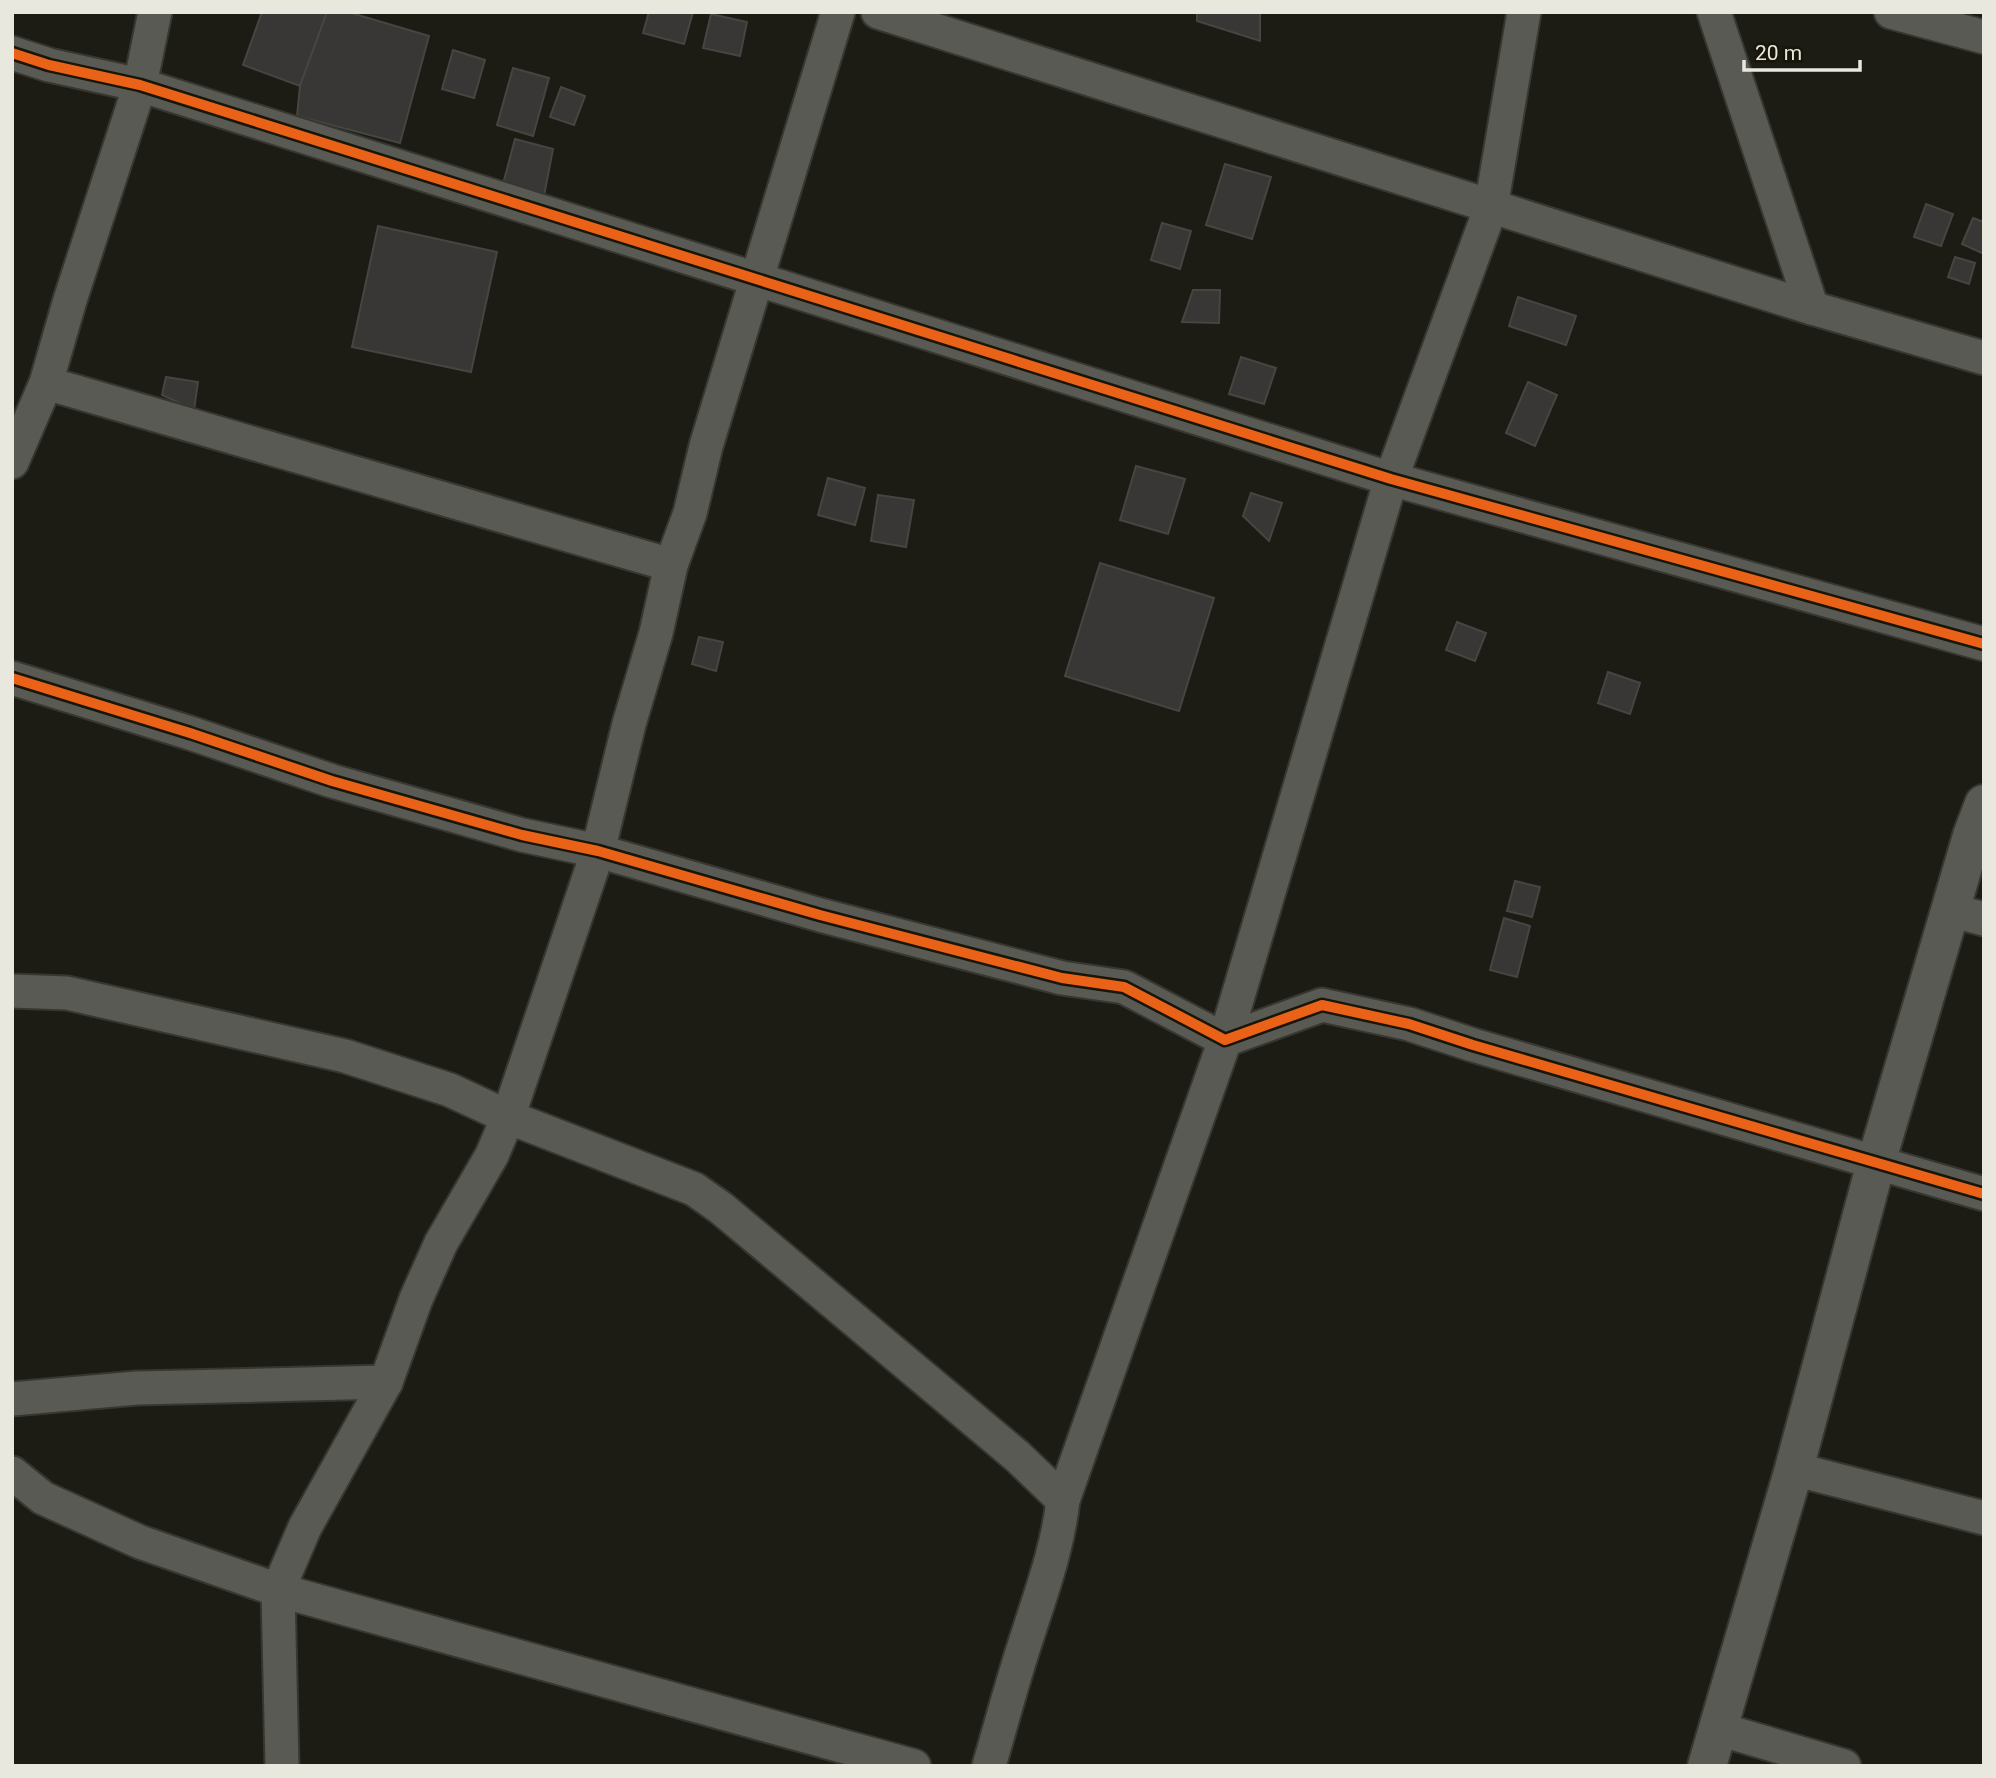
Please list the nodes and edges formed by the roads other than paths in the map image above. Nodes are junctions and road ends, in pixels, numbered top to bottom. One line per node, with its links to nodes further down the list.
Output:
1 (155, 12): 9 (street)
2 (838, 12): 11 (street)
3 (878, 12): 10 (street)
4 (1524, 12): 10 (street)
5 (1714, 12): 12 (street)
6 (1891, 12): 7 (street)
7 (1984, 37)
8 (12, 53): 9 (street)
9 (140, 85): 11 (street); 14 (street)
10 (1491, 207): 12 (street); 16 (street)
11 (757, 278): 16 (street); 17 (street)
12 (1812, 308): 13 (street)
13 (1984, 358)
14 (46, 383): 15 (street); 17 (street)
15 (12, 461)
16 (1391, 479): 18 (street); 24 (street)
17 (671, 565): 21 (street)
18 (1984, 644)
19 (12, 678): 21 (street)
20 (1984, 804): 22 (street)
21 (598, 851): 24 (street); 25 (street)
22 (1967, 914): 26 (street)
23 (12, 991): 25 (street)
24 (1225, 1040): 26 (street); 32 (street)
25 (508, 1117): 28 (street); 32 (street)
26 (1876, 1163): 27 (street); 30 (street)
27 (1984, 1194)
28 (386, 1382): 29 (street); 34 (street)
29 (12, 1399)
30 (1794, 1469): 33 (street); 35 (street)
31 (12, 1473): 34 (street)
32 (1063, 1500): 38 (street)
33 (1984, 1518)
34 (278, 1590): 36 (street); 37 (street)
35 (1719, 1729): 39 (street); 40 (street)
36 (282, 1766)
37 (914, 1766)
38 (989, 1766)
39 (1707, 1766)
40 (1844, 1766)

